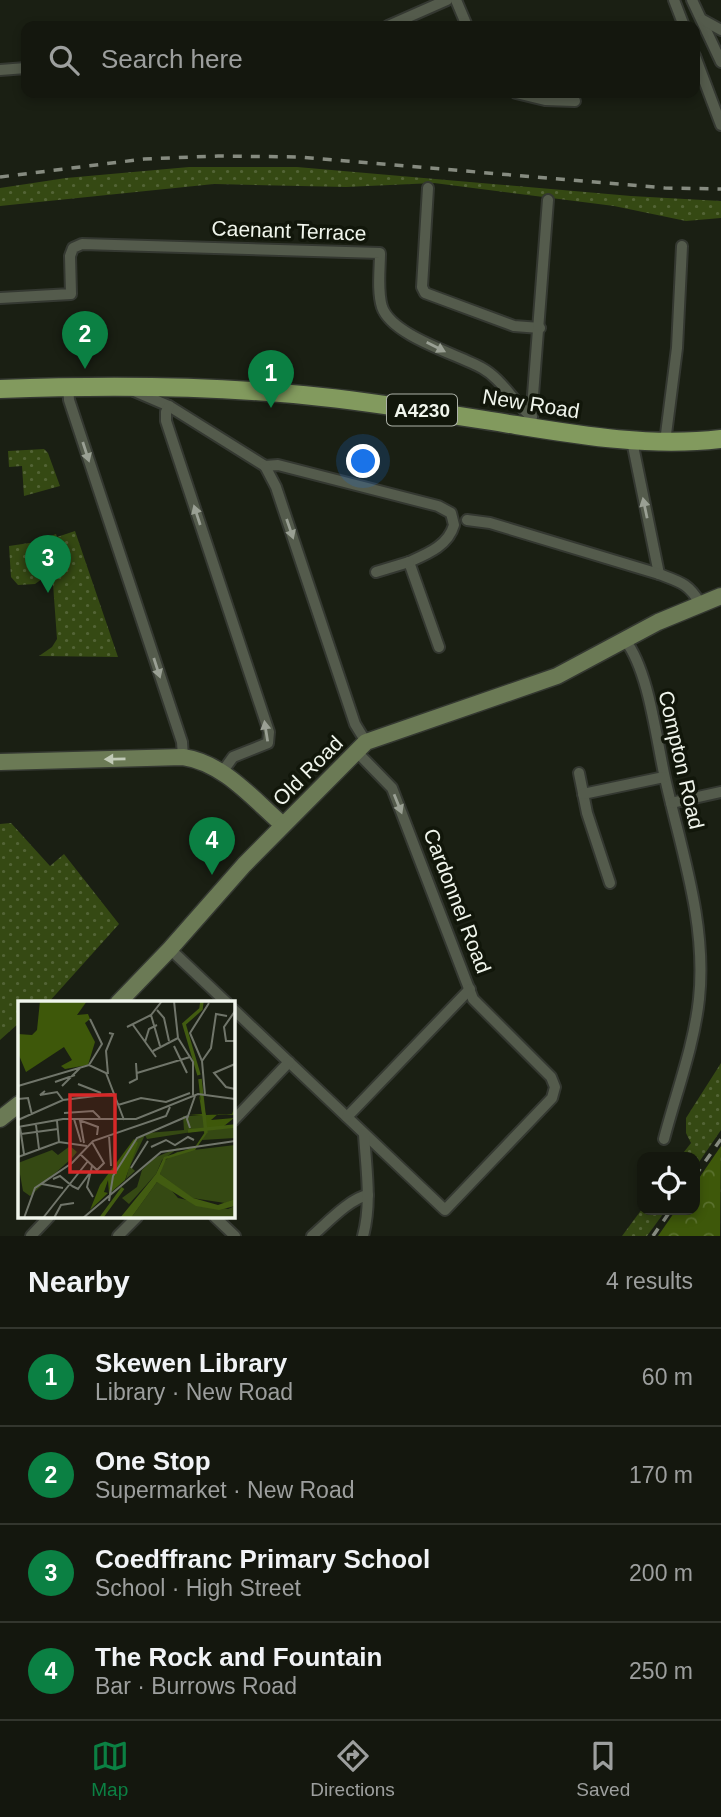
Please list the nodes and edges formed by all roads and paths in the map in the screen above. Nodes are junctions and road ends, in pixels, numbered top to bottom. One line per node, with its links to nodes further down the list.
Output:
1 (447, 0): 6 (street)
2 (456, 0): 7 (street)
3 (674, 0): 8 (street)
4 (692, 0): 5 (street)
5 (704, 20): 9 (street); 10 (street)
6 (399, 21)
7 (465, 21)
8 (682, 21)
9 (721, 30)
10 (721, 62)
11 (21, 68): 13 (street)
12 (700, 68): 16 (street)
13 (0, 70)
14 (537, 98): 15 (street)
15 (575, 102)
16 (721, 125)
17 (428, 188): 21 (street)
18 (548, 200): 21 (street)
19 (682, 246): 29 (street)
20 (0, 298): 26 (street, Caenant Terrace, one-way to 26)
21 (540, 328): 26 (street)
22 (68, 386): 23 (main road, New Road / A4230); 24 (main road, New Road / A4230); 40 (street, one-way to 40)
23 (122, 386): 25 (street); 26 (main road, New Road / A4230)
24 (0, 389)
25 (169, 406): 30 (street); 42 (street, one-way to 25)
26 (531, 422): 28 (main road, New Road / A4230)
27 (721, 439): 29 (main road, New Road / A4230)
28 (632, 441): 29 (main road, New Road / A4230); 34 (street, one-way to 28)
29 (666, 442)
30 (265, 466): 32 (street); 39 (street, Cardonnel Road, one-way to 39)
31 (467, 520): 34 (street)
32 (409, 562): 33 (street); 38 (street)
33 (376, 572)
34 (659, 574): 36 (street)
35 (721, 596): 36 (main road, Old Road)
36 (701, 603): 37 (main road, Old Road)
37 (625, 640): 39 (main road, Old Road); 44 (street, Compton Road)
38 (439, 647)
39 (361, 747): 48 (main road, Old Road); 51 (street, Cardonnel Road, one-way to 51)
40 (183, 757): 41 (main road, Old Road, one-way to 41); 42 (main road, Old Road)
41 (0, 762)
42 (223, 771): 48 (main road, Old Road)
43 (579, 773): 46 (street)
44 (664, 776): 46 (street); 47 (street, Compton Road)
45 (721, 792): 47 (street)
46 (583, 794): 49 (street)
47 (671, 803): 61 (street, Compton Road)
48 (283, 825): 50 (main road)
49 (610, 883)
50 (170, 949): 52 (main road); 53 (street)
51 (470, 989): 57 (street, Cardonnel Road); 60 (street)
52 (120, 1001)
53 (225, 1001)
54 (234, 1010): 55 (street)
55 (289, 1062): 57 (street); 59 (street)
56 (18, 1105): 58 (main road)
57 (347, 1117): 60 (street)
58 (0, 1119)
59 (234, 1120)
60 (364, 1134): 62 (street)
61 (664, 1139)
62 (368, 1195): 69 (street); 70 (street)
63 (48, 1218): 66 (street)
64 (136, 1218): 67 (street)
65 (216, 1218): 68 (street)
66 (31, 1236)
67 (118, 1236)
68 (235, 1236)
69 (312, 1236)
70 (363, 1236)

